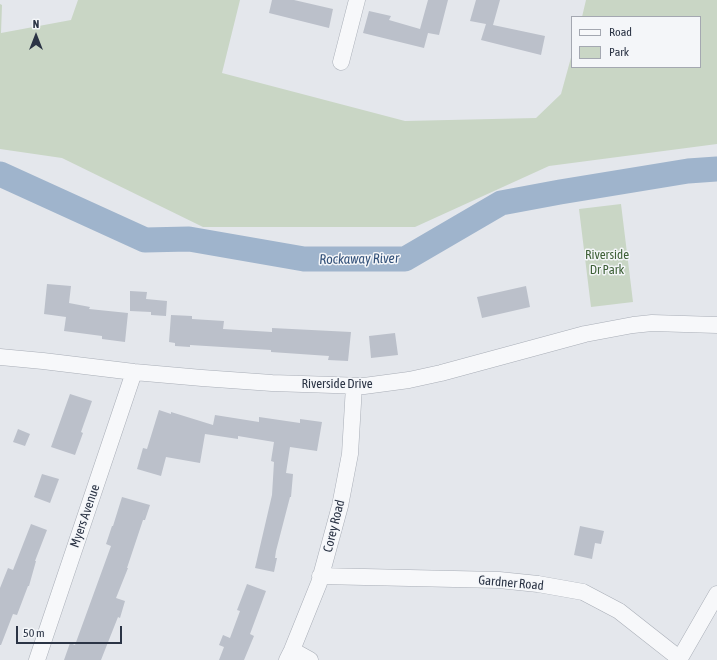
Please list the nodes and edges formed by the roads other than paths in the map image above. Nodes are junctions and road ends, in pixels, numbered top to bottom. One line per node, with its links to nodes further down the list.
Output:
1 (356, 0): 2 (street)
2 (341, 62)
3 (717, 325): 6 (street, Riverside Drive)
4 (0, 357): 5 (street, Riverside Drive)
5 (134, 372): 6 (street, Riverside Drive); 10 (street, Myers Avenue)
6 (354, 386): 7 (street, Corey Road)
7 (320, 576): 9 (street, Corey Road); 12 (street, Gardner Road)
8 (717, 594): 12 (street)
9 (290, 655): 11 (street)
10 (37, 660)
11 (310, 660)
12 (679, 660)

